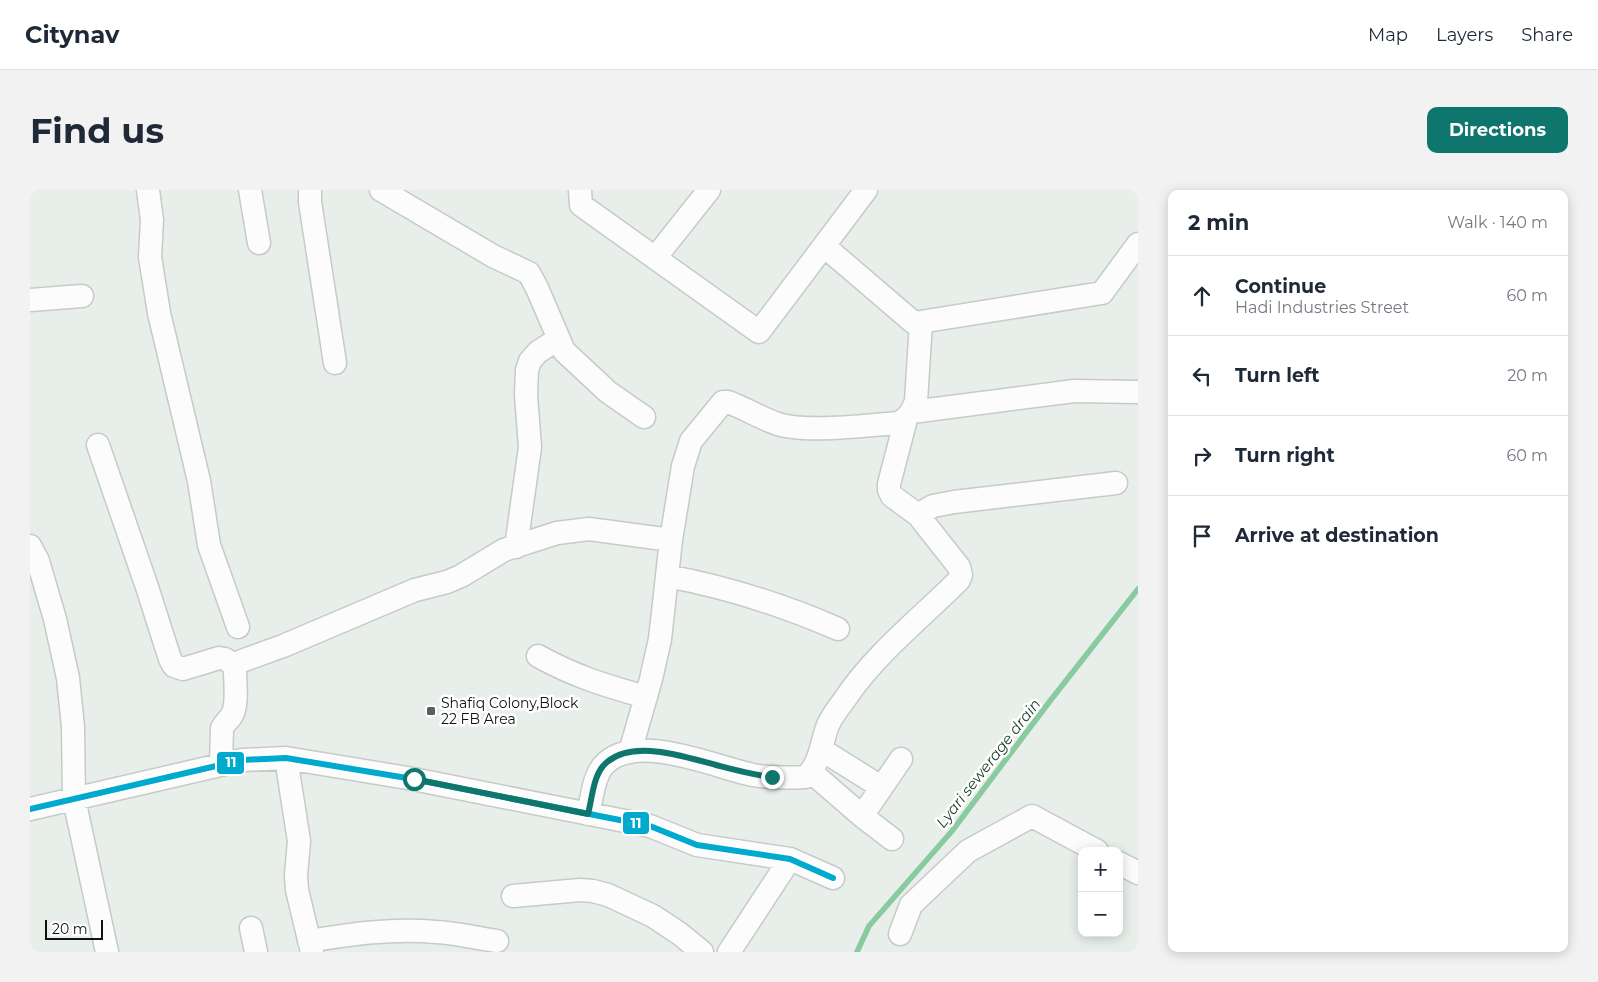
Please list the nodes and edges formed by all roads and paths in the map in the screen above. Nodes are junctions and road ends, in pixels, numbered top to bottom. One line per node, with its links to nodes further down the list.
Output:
1 (148, 190): 27 (street)
2 (250, 190): 8 (street)
3 (310, 190): 16 (street)
4 (381, 190): 15 (street)
5 (580, 190): 11 (street)
6 (709, 190): 11 (street)
7 (866, 190): 10 (street)
8 (259, 243)
9 (1138, 244): 14 (street)
10 (824, 246): 11 (street); 14 (street)
11 (656, 258)
12 (82, 296): 13 (street)
13 (30, 300)
14 (920, 322): 18 (street)
15 (558, 340): 19 (street); 25 (street)
16 (336, 364)
17 (1138, 392): 18 (street)
18 (909, 416): 22 (street); 23 (street)
19 (644, 417)
20 (98, 444): 30 (street)
21 (1116, 483): 22 (street)
22 (918, 515): 32 (street)
23 (672, 540): 25 (street); 26 (street)
24 (30, 546): 39 (street)
25 (516, 547): 30 (street)
26 (667, 576): 28 (street); 31 (street)
27 (238, 627)
28 (838, 630)
29 (538, 656): 31 (street)
30 (236, 666): 36 (street)
31 (646, 697): 33 (street)
32 (822, 750): 37 (street); 38 (street)
33 (630, 752): 37 (street); 41 (street)
34 (286, 758): 36 (street); 41 (street); 53 (street)
35 (901, 759): 38 (street)
36 (221, 765): 39 (street)
37 (811, 772): 42 (street)
38 (881, 787): 42 (street)
39 (74, 800): 40 (street); 54 (street)
40 (30, 809)
41 (588, 814): 45 (street)
42 (862, 816): 43 (street)
43 (892, 839)
44 (1090, 847): 51 (street)
45 (790, 859): 48 (street); 57 (street)
46 (1123, 865): 47 (street)
47 (1138, 873)
48 (833, 878)
49 (513, 896): 56 (street)
50 (251, 928): 55 (street)
51 (900, 934)
52 (496, 941): 53 (street)
53 (310, 947)
54 (107, 952)
55 (256, 952)
56 (702, 952)
57 (729, 952)

